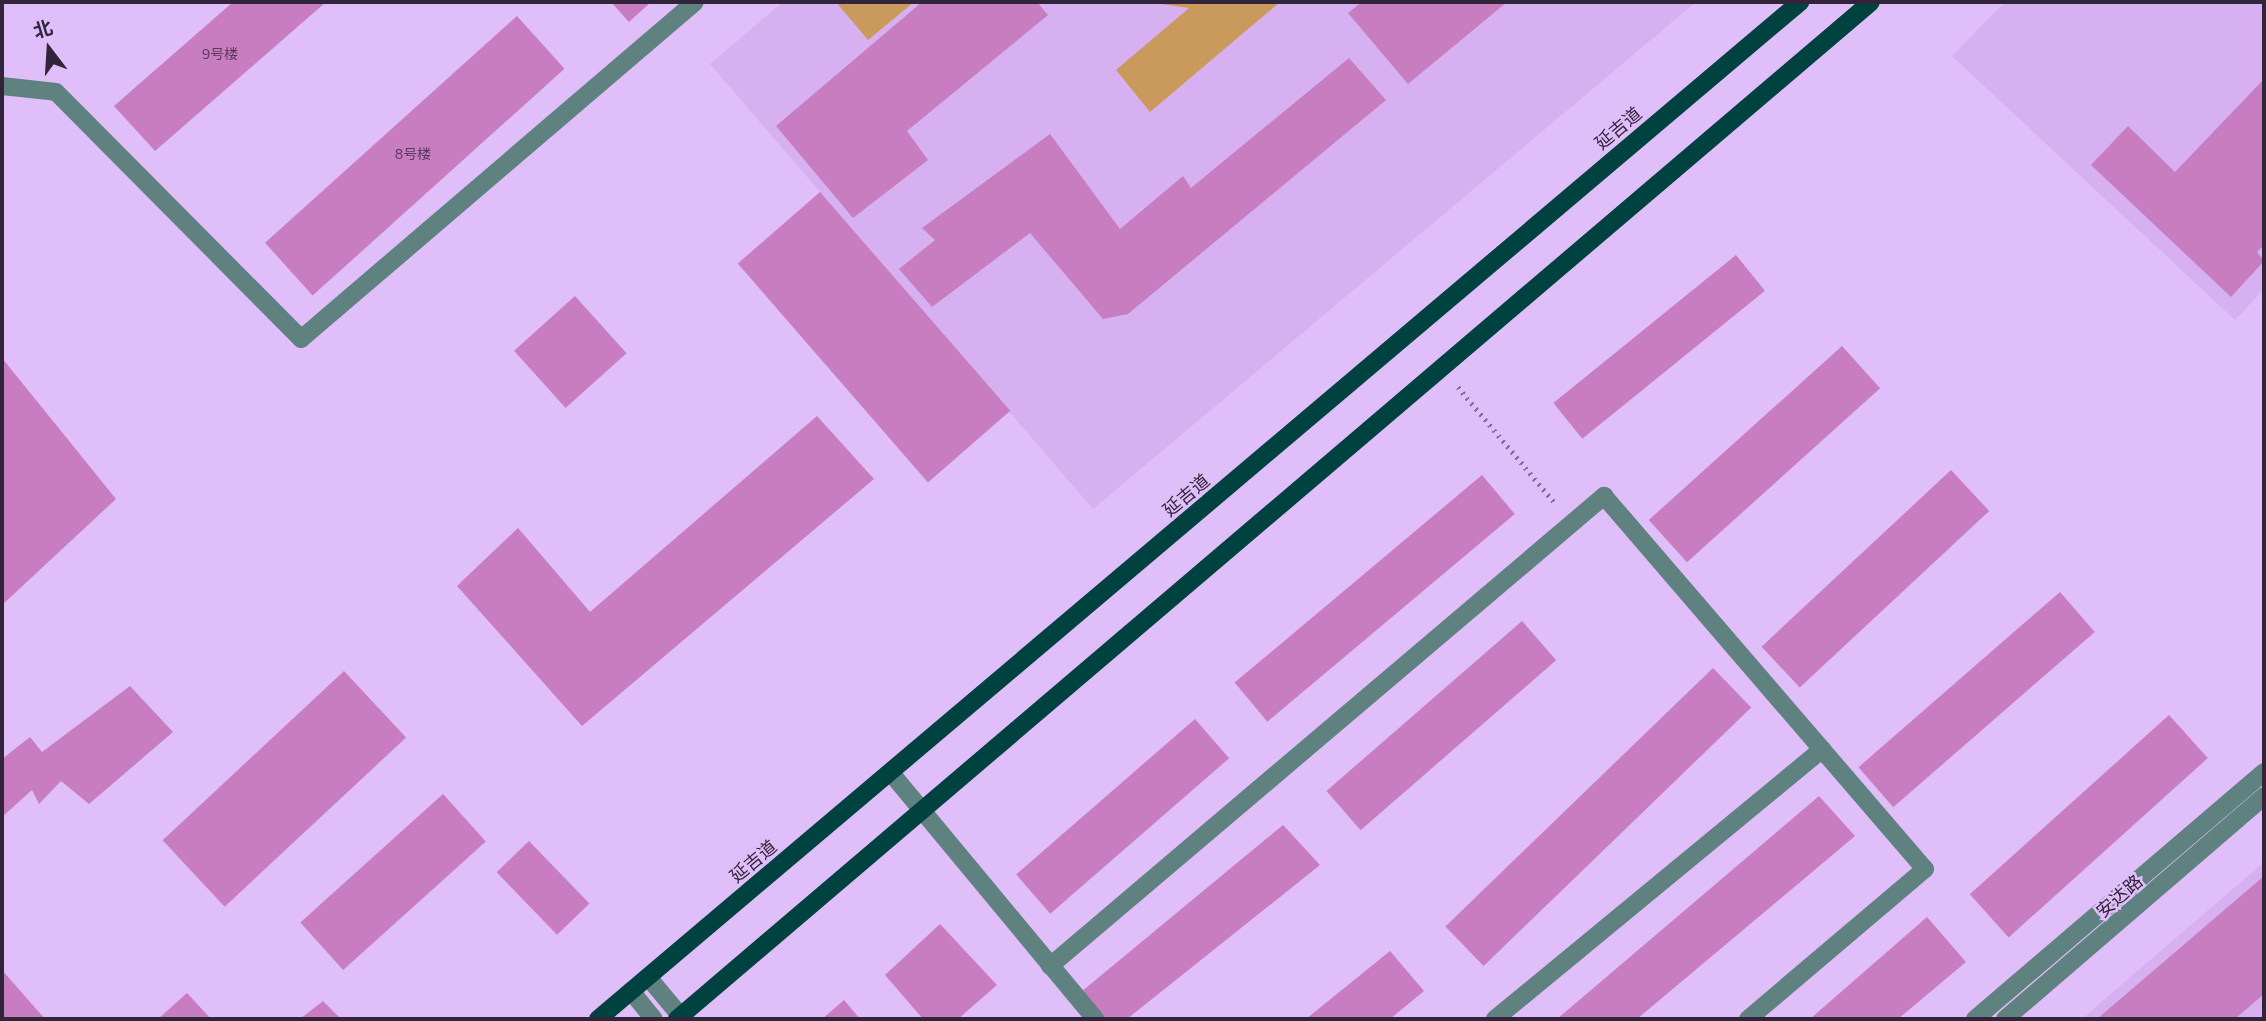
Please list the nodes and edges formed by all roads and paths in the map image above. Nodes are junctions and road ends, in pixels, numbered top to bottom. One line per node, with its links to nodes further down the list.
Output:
1 (695, 2): 4 (street)
2 (1800, 2): 9 (main road, 延吉道)
3 (1871, 2): 5 (main road)
4 (2, 86)
5 (1443, 368): 6 (path); 11 (main road)
6 (1572, 524): 7 (street); 12 (street)
7 (1822, 749): 19 (street); 20 (street)
8 (2264, 772): 21 (street, 安达路)
9 (891, 773): 11 (street); 13 (main road, 延吉道)
10 (2264, 796): 22 (street, 安达路)
11 (923, 812): 12 (street); 15 (main road)
12 (1050, 966): 18 (street)
13 (648, 977): 14 (main road, 延吉道); 15 (street)
14 (631, 991): 16 (main road, 延吉道); 17 (street)
15 (680, 1018)
16 (598, 1019)
17 (654, 1019)
18 (1094, 1019)
19 (1496, 1019)
20 (1748, 1019)
21 (1975, 1019)
22 (2005, 1019)

